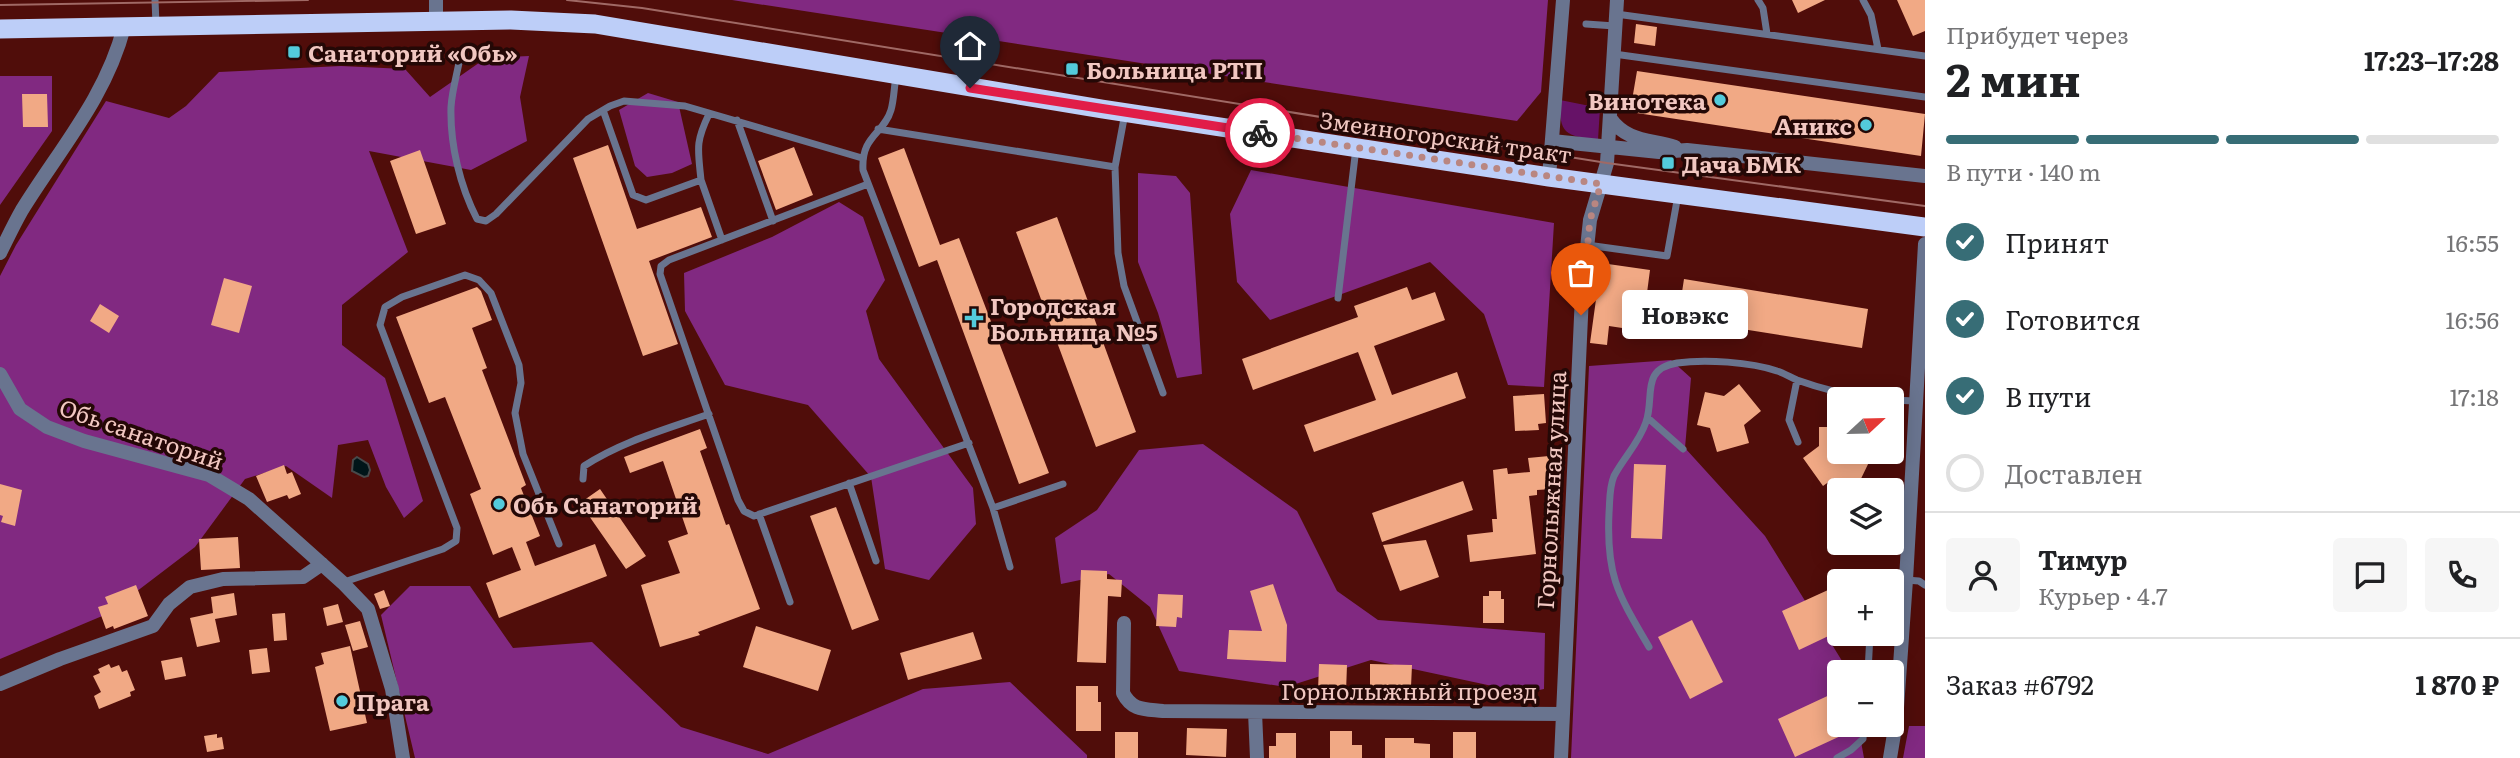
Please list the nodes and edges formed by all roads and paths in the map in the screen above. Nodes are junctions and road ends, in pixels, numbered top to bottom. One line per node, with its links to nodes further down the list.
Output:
1 (155, 0): 9 (lane)
2 (436, 0): 7 (street)
3 (1563, 0): 25 (street)
4 (1758, 0): 12 (lane)
5 (1863, 0): 13 (lane)
6 (1616, 13): 8 (lane); 12 (lane); 14 (street, Горнолыжная улица)
7 (436, 22): 9 (highway, Змеиногорский тракт); 17 (highway, Змеиногорский тракт)
8 (1586, 24)
9 (156, 26): 10 (highway, Змеиногорский тракт)
10 (124, 27): 11 (highway, Змеиногорский тракт); 42 (street)
11 (0, 29)
12 (1767, 34): 13 (lane)
13 (1878, 49): 15 (lane)
14 (1613, 54): 18 (lane); 22 (street, Горнолыжная улица)
15 (1925, 56)
16 (460, 58): 19 (lane)
17 (896, 76): 20 (highway, Змеиногорский тракт); 24 (lane)
18 (1925, 97)
19 (603, 110): 21 (lane); 33 (lane)
20 (1125, 112): 27 (highway, Змеиногорский тракт); 30 (lane)
21 (709, 114): 23 (lane); 33 (lane)
22 (1610, 118): 26 (street, Горнолыжная улица); 28 (street)
23 (737, 120): 29 (lane); 37 (lane)
24 (878, 129): 29 (lane); 30 (lane)
25 (1552, 141): 26 (street); 32 (street)
26 (1608, 147): 28 (street); 35 (street, Горнолыжная улица)
27 (1356, 148): 32 (highway, Змеиногорский тракт); 43 (lane)
28 (1687, 150): 31 (street)
29 (862, 158): 34 (lane)
30 (1115, 167): 49 (lane)
31 (1925, 176)
32 (1549, 177): 35 (highway, Змеиногорский тракт)
33 (701, 180): 39 (lane)
34 (868, 184): 37 (lane); 55 (lane)
35 (1601, 184): 36 (highway, Змеиногорский тракт); 41 (street, Горнолыжная улица)
36 (1678, 194): 38 (highway, Змеиногорский тракт); 41 (lane)
37 (773, 221): 39 (lane)
38 (1925, 227)
39 (722, 240): 52 (lane)
40 (1925, 243): 44 (street)
41 (1587, 245): 75 (street, Горнолыжная улица)
42 (0, 253)
43 (1338, 298)
44 (1923, 307): 47 (street)
45 (0, 374): 64 (street, Обь санаторий)
46 (1797, 380): 48 (lane); 53 (lane); 54 (lane)
47 (1921, 383): 51 (street)
48 (1827, 390)
49 (1163, 393)
50 (1904, 401): 51 (lane)
51 (1915, 401): 66 (street)
52 (709, 414): 57 (lane); 61 (lane)
53 (1648, 418): 56 (lane); 71 (lane)
54 (1798, 442)
55 (968, 443): 58 (lane); 60 (lane)
56 (1682, 449)
57 (583, 479)
58 (849, 484): 61 (lane); 63 (lane)
59 (1063, 484): 60 (lane)
60 (993, 508): 65 (lane)
61 (759, 514): 69 (lane)
62 (559, 544): 67 (lane)
63 (876, 561)
64 (322, 564): 67 (street, Обь санаторий); 73 (street)
65 (1010, 567)
66 (1906, 580): 68 (lane); 72 (street)
67 (343, 583): 78 (street, Обь санаторий)
68 (1925, 585)
69 (790, 602)
70 (1124, 623): 74 (street, Горнолыжный проезд)
71 (1649, 647)
72 (1898, 660)
73 (0, 684)
74 (1255, 712): 75 (street, Горнолыжный проезд); 79 (street, Горнолыжный проезд)
75 (1563, 714): 80 (street, Горнолыжная улица)
76 (1863, 737): 81 (lane)
77 (1892, 737): 82 (street)
78 (403, 758)
79 (1257, 758)
80 (1561, 758)
81 (1837, 758)
82 (1890, 758)

